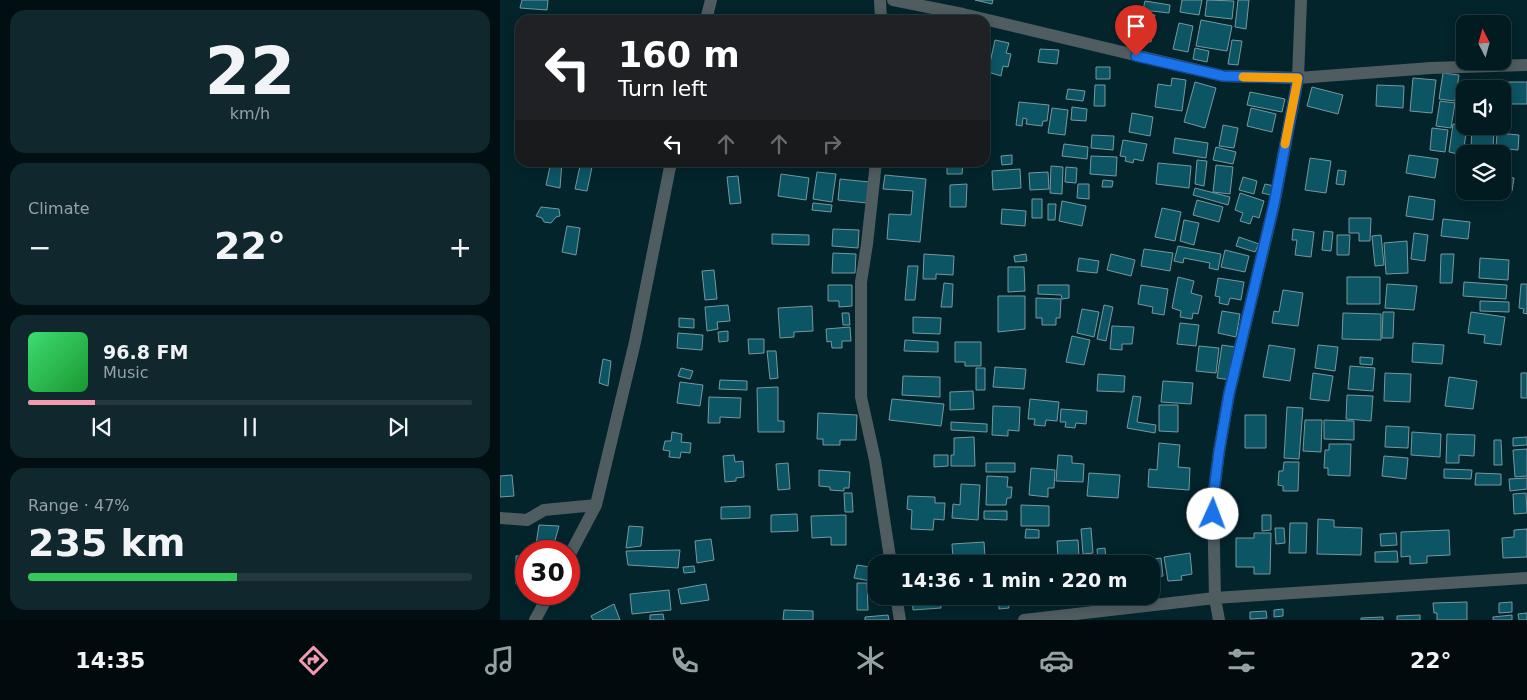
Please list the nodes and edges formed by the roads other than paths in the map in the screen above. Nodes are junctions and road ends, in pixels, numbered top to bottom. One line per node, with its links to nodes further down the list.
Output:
1 (711, 0): 5 (street)
2 (880, 0): 6 (street)
3 (893, 0): 7 (street)
4 (1301, 0): 10 (street)
5 (707, 15)
6 (880, 15)
7 (967, 15)
8 (990, 20): 10 (street)
9 (1527, 65): 10 (street)
10 (1298, 78): 18 (street)
11 (670, 167): 13 (street)
12 (875, 167): 16 (street)
13 (596, 504): 14 (street); 15 (street)
14 (500, 518)
15 (577, 540)
16 (890, 555)
17 (1527, 578): 18 (street)
18 (1215, 598): 23 (street); 24 (street)
19 (543, 605): 21 (street)
20 (898, 605): 22 (street)
21 (535, 620)
22 (900, 620)
23 (1024, 620)
24 (1219, 620)

